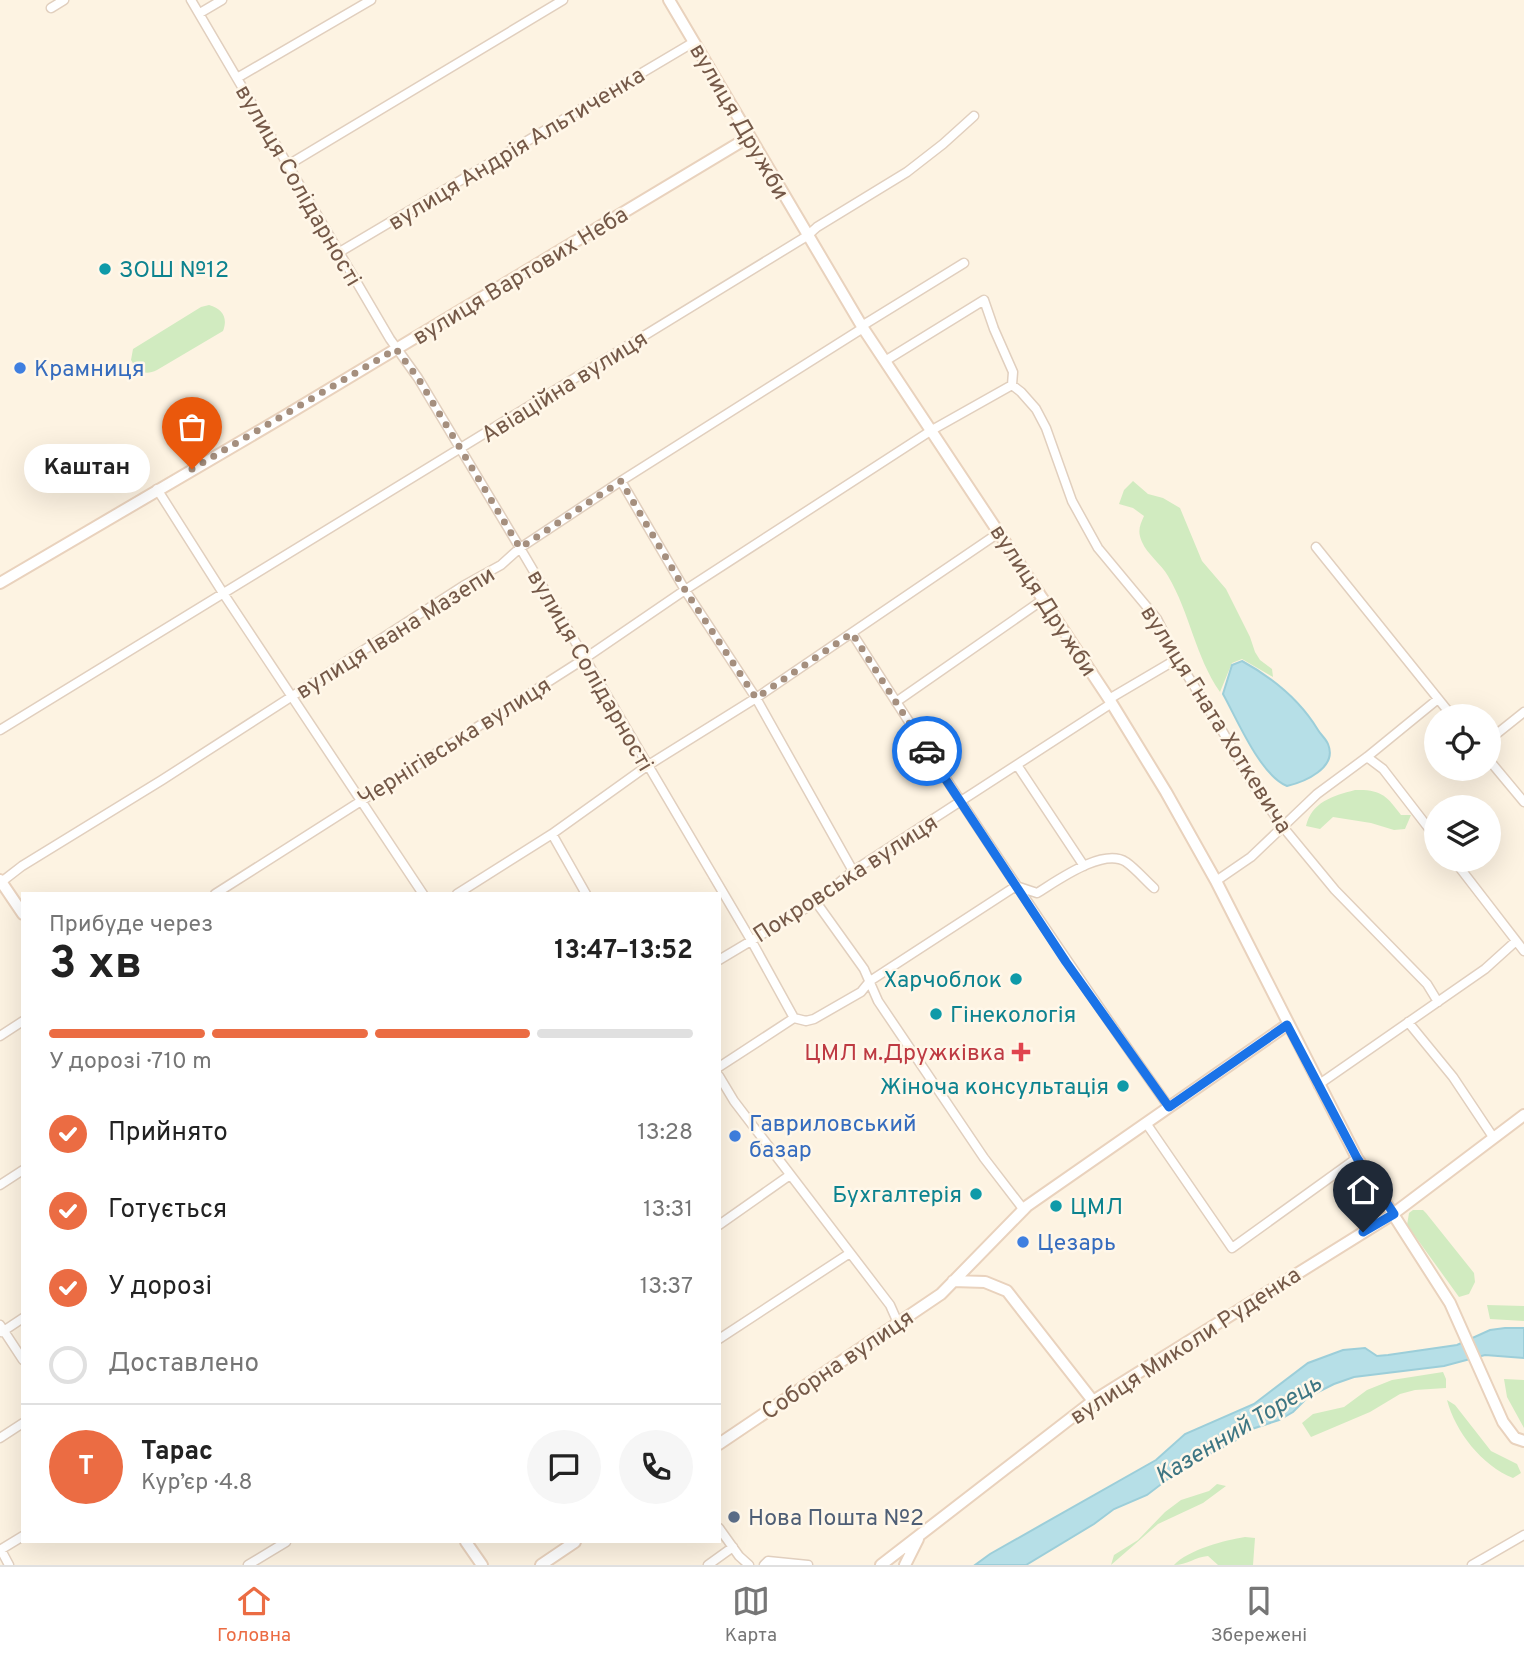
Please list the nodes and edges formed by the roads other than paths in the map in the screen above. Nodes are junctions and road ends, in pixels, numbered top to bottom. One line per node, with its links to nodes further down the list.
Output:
1 (64, 0): 7 (street)
2 (191, 0): 8 (street, вулиця Солідарності)
3 (222, 0): 8 (street)
4 (371, 0): 10 (street)
5 (563, 0): 13 (street)
6 (670, 0): 9 (street, вулиця Дружби)
7 (51, 8)
8 (200, 13): 10 (street, вулиця Солідарності)
9 (694, 42): 12 (street, вулиця Дружби); 15 (street, вулиця Андрія Альтиченка)
10 (237, 78): 13 (street, вулиця Солідарності)
11 (974, 116): 14 (street, Авіаційна вулиця)
12 (750, 137): 14 (street, вулиця Дружби); 18 (street, вулиця Вартових Неба)
13 (288, 165): 15 (street, вулиця Солідарності)
14 (807, 236): 17 (street, вулиця Дружби); 22 (street, Авіаційна вулиця)
15 (338, 253): 18 (street, вулиця Солідарності)
16 (964, 263): 17 (street, вулиця Івана Мазепи)
17 (863, 328): 19 (street, вулиця Дружби); 23 (street, вулиця Івана Мазепи)
18 (396, 349): 22 (street, вулиця Солідарності); 24 (street, вулиця Вартових Неба)
19 (885, 361): 20 (street); 21 (street, вулиця Дружби)
20 (1012, 385): 21 (street, Чернігівська вулиця); 34 (street, вулиця Гната Хоткевича)
21 (932, 430): 25 (street, вулиця Дружби); 29 (street, Чернігівська вулиця)
22 (461, 450): 27 (street, вулиця Солідарності); 30 (street, Авіаційна вулиця)
23 (621, 481): 27 (street, вулиця Івана Мазепи); 29 (street)
24 (157, 489): 28 (street, вулиця Вартових Неба); 30 (street)
25 (1000, 532): 31 (street, вулиця Дружби); 32 (street)
26 (1316, 547): 37 (street)
27 (520, 548): 33 (street, вулиця Солідарності); 35 (street, вулиця Івана Мазепи)
28 (0, 583)
29 (685, 590): 33 (street, Чернігівська вулиця); 36 (street)
30 (223, 593): 35 (street); 42 (street, Авіаційна вулиця)
31 (1044, 599): 38 (street, вулиця Дружби); 39 (street)
32 (852, 633): 36 (street); 39 (street)
33 (584, 659): 46 (street, вулиця Солідарності); 48 (street, Чернігівська вулиця)
34 (1177, 659): 38 (street, Покровська вулиця); 52 (street, вулиця Гната Хоткевича)
35 (293, 697): 48 (street); 58 (street, вулиця Івана Мазепи)
36 (756, 698): 46 (street); 55 (street)
37 (1438, 699): 40 (street); 44 (street)
38 (1110, 701): 45 (street, Покровська вулиця); 57 (street, вулиця Дружби)
39 (896, 702): 50 (street)
40 (1442, 704)
41 (1524, 712): 43 (street)
42 (0, 730)
43 (1501, 730)
44 (1367, 757): 51 (street); 52 (street)
45 (1017, 765): 50 (street, Покровська вулиця); 54 (street)
46 (647, 766): 53 (street); 67 (street, вулиця Солідарності)
47 (1501, 774): 49 (street)
48 (361, 800): 61 (street, Чернігівська вулиця); 62 (street)
49 (1524, 802)
50 (960, 803): 55 (street, Покровська вулиця); 59 (street)
51 (1424, 822)
52 (1283, 827): 57 (street); 72 (street, вулиця Гната Хоткевича)
53 (552, 834): 63 (street); 64 (street)
54 (1084, 866): 59 (street); 60 (street)
55 (853, 871): 65 (street, Покровська вулиця)
56 (1463, 872): 68 (street)
57 (1216, 881): 76 (street, вулиця Дружби)
58 (0, 882): 66 (street)
59 (1016, 886): 71 (street); 81 (street)
60 (1154, 888)
61 (218, 892)
62 (421, 892)
63 (460, 892)
64 (585, 892)
65 (817, 902): 67 (street, Покровська вулиця); 71 (street)
66 (21, 911)
67 (751, 940): 70 (street, Покровська вулиця); 73 (street, вулиця Солідарності)
68 (1516, 941): 69 (street); 72 (street)
69 (1524, 951)
70 (721, 959)
71 (870, 981): 73 (street); 89 (street)
72 (1438, 1002): 75 (street)
73 (794, 1018): 78 (street)
74 (21, 1022): 77 (street)
75 (1408, 1022): 80 (street); 84 (street)
76 (1287, 1025): 80 (street, вулиця Дружби); 81 (street, Соборна вулиця)
77 (0, 1036)
78 (721, 1067)
79 (721, 1079): 87 (street)
80 (1318, 1085): 85 (street, вулиця Дружби)
81 (1169, 1107): 83 (street, Соборна вулиця)
82 (1524, 1115): 84 (street, вулиця Миколи Руденка)
83 (1146, 1123): 85 (street); 89 (street, Соборна вулиця)
84 (1493, 1137): 90 (street, вулиця Миколи Руденка)
85 (1357, 1158): 90 (street, вулиця Дружби)
86 (21, 1171): 88 (street)
87 (790, 1175): 91 (street); 92 (street)
88 (0, 1185)
89 (1024, 1210): 93 (street, Соборна вулиця)
90 (1394, 1214): 99 (street, вулиця Миколи Руденка); 102 (street, вулиця Дружби)
91 (721, 1224)
92 (850, 1253): 95 (street); 97 (street)
93 (953, 1281): 95 (street, Соборна вулиця); 99 (street)
94 (21, 1319): 96 (street)
95 (898, 1323): 103 (street, Соборна вулиця)
96 (1, 1330): 98 (street)
97 (721, 1338)
98 (21, 1357)
99 (1093, 1401): 105 (street, вулиця Миколи Руденка)
100 (21, 1424): 101 (street)
101 (0, 1438)
102 (1524, 1441)
103 (721, 1443)
104 (721, 1531): 111 (street)
105 (920, 1534): 121 (street, вулиця Миколи Руденка); 122 (street, вулиця Миколи Руденка)
106 (1524, 1535): 123 (street)
107 (21, 1537): 112 (street)
108 (284, 1543): 114 (street)
109 (467, 1543): 115 (street)
110 (574, 1543): 116 (street)
111 (733, 1547): 117 (street); 118 (street)
112 (1, 1550): 113 (street)
113 (9, 1565)
114 (248, 1565)
115 (482, 1565)
116 (541, 1565)
117 (708, 1565)
118 (749, 1565)
119 (764, 1565): 120 (street)
120 (808, 1565)
121 (881, 1565)
122 (905, 1565)
123 (1472, 1565)

